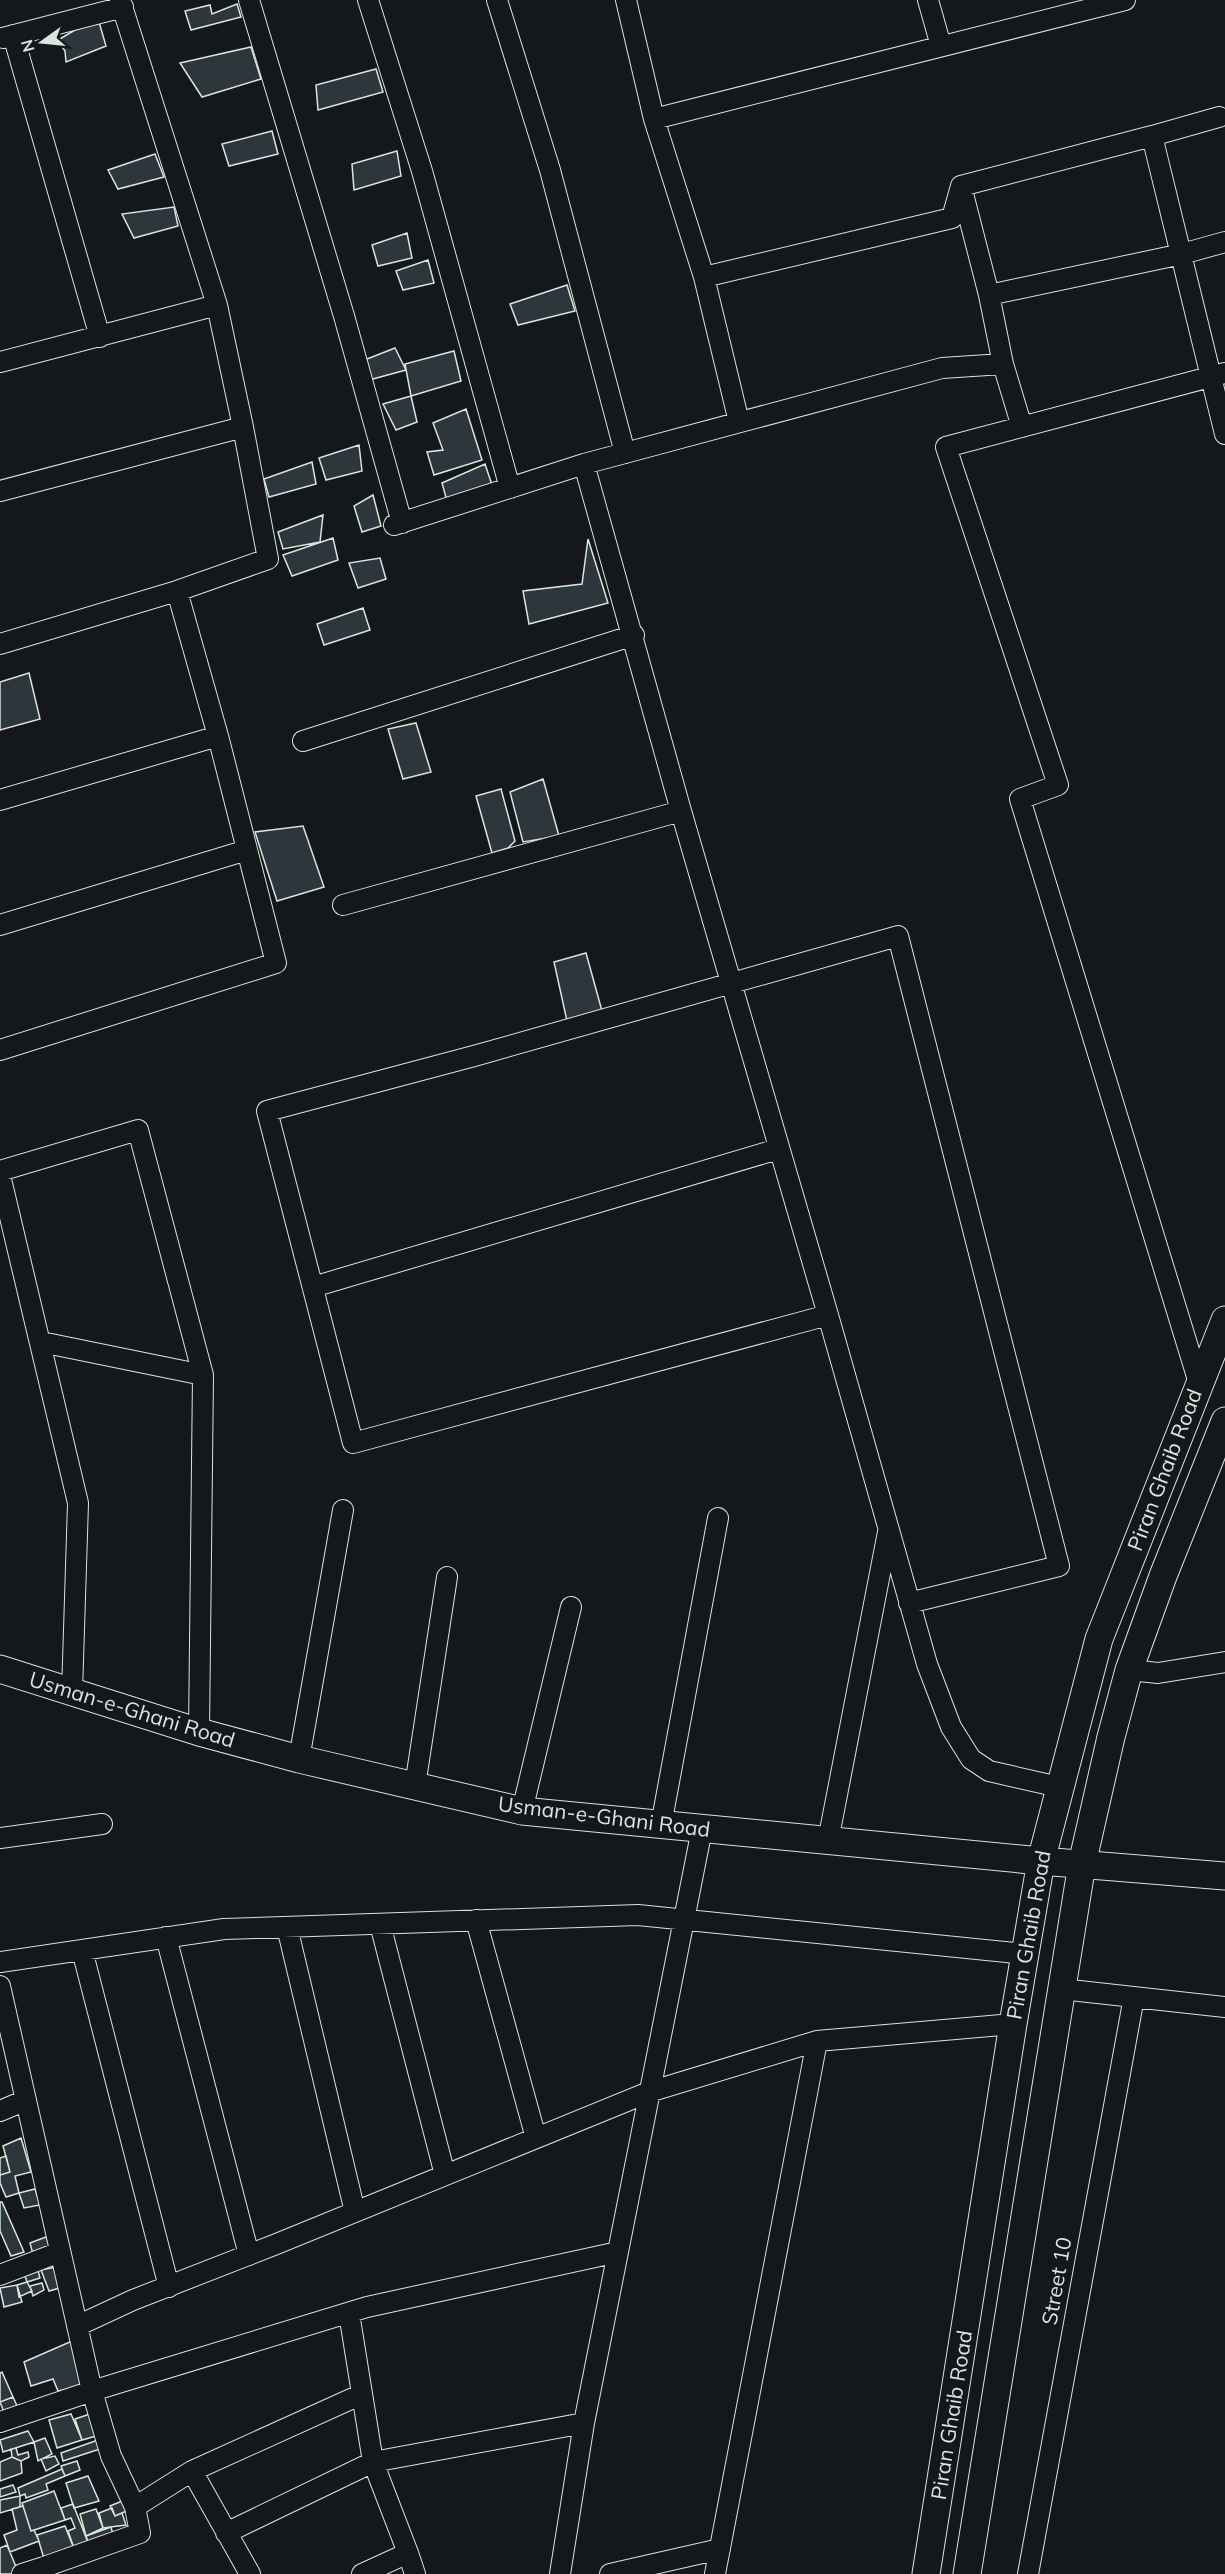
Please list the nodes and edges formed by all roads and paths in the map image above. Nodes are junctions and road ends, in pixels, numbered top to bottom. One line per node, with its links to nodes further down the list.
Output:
1 (249, 0): 29 (street)
2 (368, 0): 29 (street)
3 (497, 0): 27 (street)
4 (626, 0): 11 (street)
5 (928, 0): 9 (street)
6 (1125, 0): 9 (street)
7 (122, 4): 8 (street); 18 (street)
8 (7, 37): 19 (street)
9 (941, 46): 11 (street)
10 (1219, 117): 12 (street)
11 (654, 119): 16 (street)
12 (1152, 136): 13 (street); 15 (street)
13 (961, 186): 16 (street); 17 (street)
14 (1225, 242): 15 (street)
15 (1182, 254): 17 (street); 22 (street)
16 (704, 277): 23 (street)
17 (989, 295): 21 (street)
18 (217, 305): 19 (street); 24 (street)
19 (99, 337): 20 (street)
20 (0, 362)
21 (1004, 364): 23 (street); 25 (street)
22 (1219, 375): 25 (street); 26 (street)
23 (739, 422): 27 (street)
24 (243, 427): 30 (street); 31 (street)
25 (1022, 427): 50 (street)
26 (1225, 434)
27 (626, 453): 28 (street)
28 (584, 464): 29 (street); 32 (street)
29 (510, 488)
30 (0, 491)
31 (177, 591): 33 (street); 34 (street)
32 (634, 635): 35 (street); 37 (street)
33 (0, 644)
34 (218, 736): 36 (street); 38 (street)
35 (303, 741)
36 (0, 800)
37 (681, 811): 39 (street); 41 (street)
38 (247, 850): 40 (street); 42 (street)
39 (344, 905)
40 (0, 925)
41 (731, 983): 43 (street); 45 (street); 56 (street)
42 (0, 1050)
43 (778, 1149): 45 (street); 46 (street)
44 (1, 1183): 48 (street); 49 (street)
45 (313, 1287): 46 (street)
46 (828, 1315): 54 (street)
47 (1225, 1320): 50 (main road, Piran Ghaib Road)
48 (41, 1342): 49 (street); 61 (street)
49 (202, 1375): 62 (street)
50 (1199, 1383): 65 (main road, Piran Ghaib Road)
51 (1225, 1421): 60 (main road, Piran Ghaib Road)
52 (343, 1510): 63 (street)
53 (718, 1518): 68 (street)
54 (888, 1528): 56 (street); 71 (street)
55 (447, 1577): 64 (street)
56 (909, 1603): 65 (street)
57 (571, 1606): 66 (street)
58 (1225, 1662): 60 (street)
59 (0, 1670): 61 (main road, Usman-e-Ghani Road)
60 (1129, 1670): 73 (main road, Piran Ghaib Road)
61 (72, 1693): 62 (main road, Usman-e-Ghani Road)
62 (198, 1732): 63 (main road, Usman-e-Ghani Road)
63 (299, 1759): 64 (main road, Usman-e-Ghani Road)
64 (416, 1786): 66 (main road, Usman-e-Ghani Road)
65 (1059, 1787): 72 (main road, Piran Ghaib Road)
66 (522, 1811): 68 (main road, Usman-e-Ghani Road)
67 (102, 1824): 70 (street)
68 (661, 1826): 69 (main road, Usman-e-Ghani Road)
69 (702, 1829): 71 (main road, Usman-e-Ghani Road); 76 (street)
70 (0, 1839)
71 (828, 1841): 72 (main road, Usman-e-Ghani Road)
72 (1041, 1861): 73 (main road, Usman-e-Ghani Road); 81 (main road, Piran Ghaib Road)
73 (1082, 1864): 74 (main road, Usman-e-Ghani Road); 84 (main road, Piran Ghaib Road)
74 (1225, 1876)
75 (476, 1920): 76 (street); 77 (street); 92 (street)
76 (684, 1921): 81 (street); 89 (street)
77 (380, 1924): 78 (street); 93 (street)
78 (287, 1927): 79 (street); 94 (street)
79 (166, 1938): 80 (street); 97 (street)
80 (82, 1950): 82 (street); 99 (street)
81 (1025, 1954): 87 (main road, Piran Ghaib Road)
82 (0, 1962)
83 (0, 1986): 90 (street)
84 (1061, 1989): 85 (street); 121 (main road, Piran Ghaib Road)
85 (1134, 1997): 86 (street); 122 (street, Street 10)
86 (1225, 2007)
87 (1013, 2024): 88 (street); 120 (main road, Piran Ghaib Road)
88 (817, 2041): 89 (street); 110 (street)
89 (650, 2092): 92 (street); 96 (street)
90 (26, 2100): 91 (street); 95 (street)
91 (0, 2111)
92 (536, 2138): 93 (street)
93 (445, 2175): 94 (street)
94 (355, 2212): 97 (street)
95 (60, 2252): 98 (street); 101 (street)
96 (618, 2252): 100 (street); 105 (street)
97 (249, 2255): 99 (street)
98 (0, 2275)
99 (169, 2287): 101 (street)
100 (349, 2313): 102 (street); 103 (street)
101 (77, 2326): 102 (street)
102 (92, 2391): 104 (street); 108 (street)
103 (362, 2394): 106 (street); 107 (street)
104 (0, 2422)
105 (584, 2423): 106 (street); 117 (street)
106 (373, 2462): 109 (street); 111 (street)
107 (192, 2471): 108 (street); 109 (street)
108 (135, 2507): 112 (street)
109 (226, 2533): 114 (street)
110 (720, 2549): 118 (street); 119 (street)
111 (408, 2553): 115 (street); 116 (street)
112 (45, 2570): 113 (street)
113 (22, 2574)
114 (250, 2574)
115 (362, 2574)
116 (415, 2574)
117 (560, 2574)
118 (610, 2574)
119 (715, 2574)
120 (926, 2574)
121 (967, 2574)
122 (1028, 2574)

